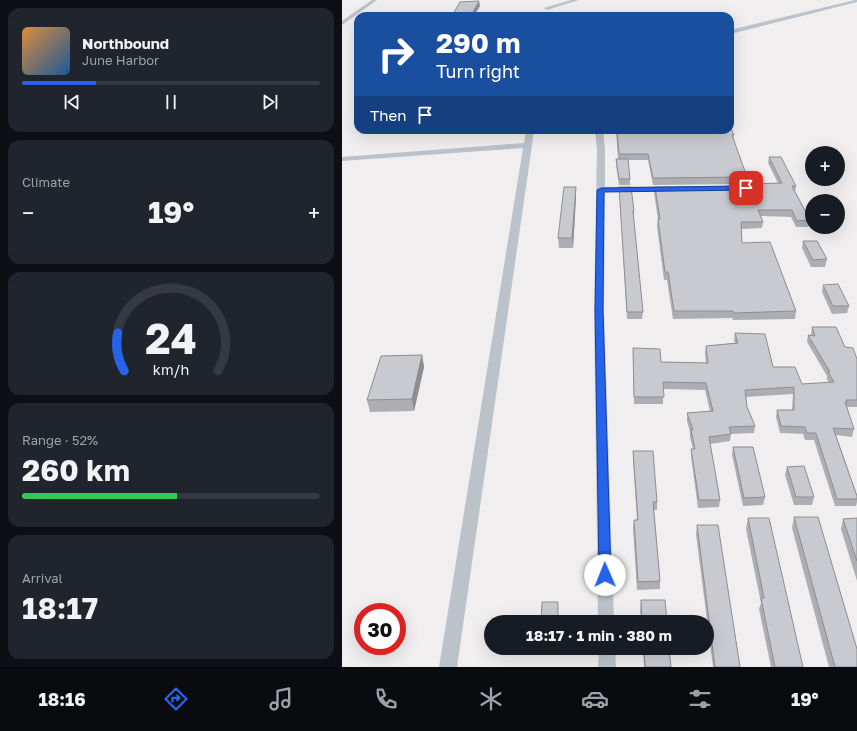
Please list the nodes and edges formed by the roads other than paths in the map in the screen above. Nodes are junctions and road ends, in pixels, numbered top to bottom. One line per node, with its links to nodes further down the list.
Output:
1 (379, 0): 4 (street)
2 (550, 0): 6 (street)
3 (577, 0): 6 (street)
4 (374, 1): 7 (street)
5 (857, 1): 11 (street)
6 (548, 8): 8 (street)
7 (358, 12)
8 (547, 12)
9 (354, 15): 10 (street)
10 (342, 23)
11 (734, 31)
12 (529, 134): 14 (street)
13 (599, 134): 17 (street)
14 (528, 145): 15 (street); 20 (street)
15 (342, 159)
16 (677, 189): 17 (street)
17 (601, 190): 18 (street)
18 (606, 615)
19 (607, 655): 21 (street)
20 (448, 667)
21 (607, 667)

